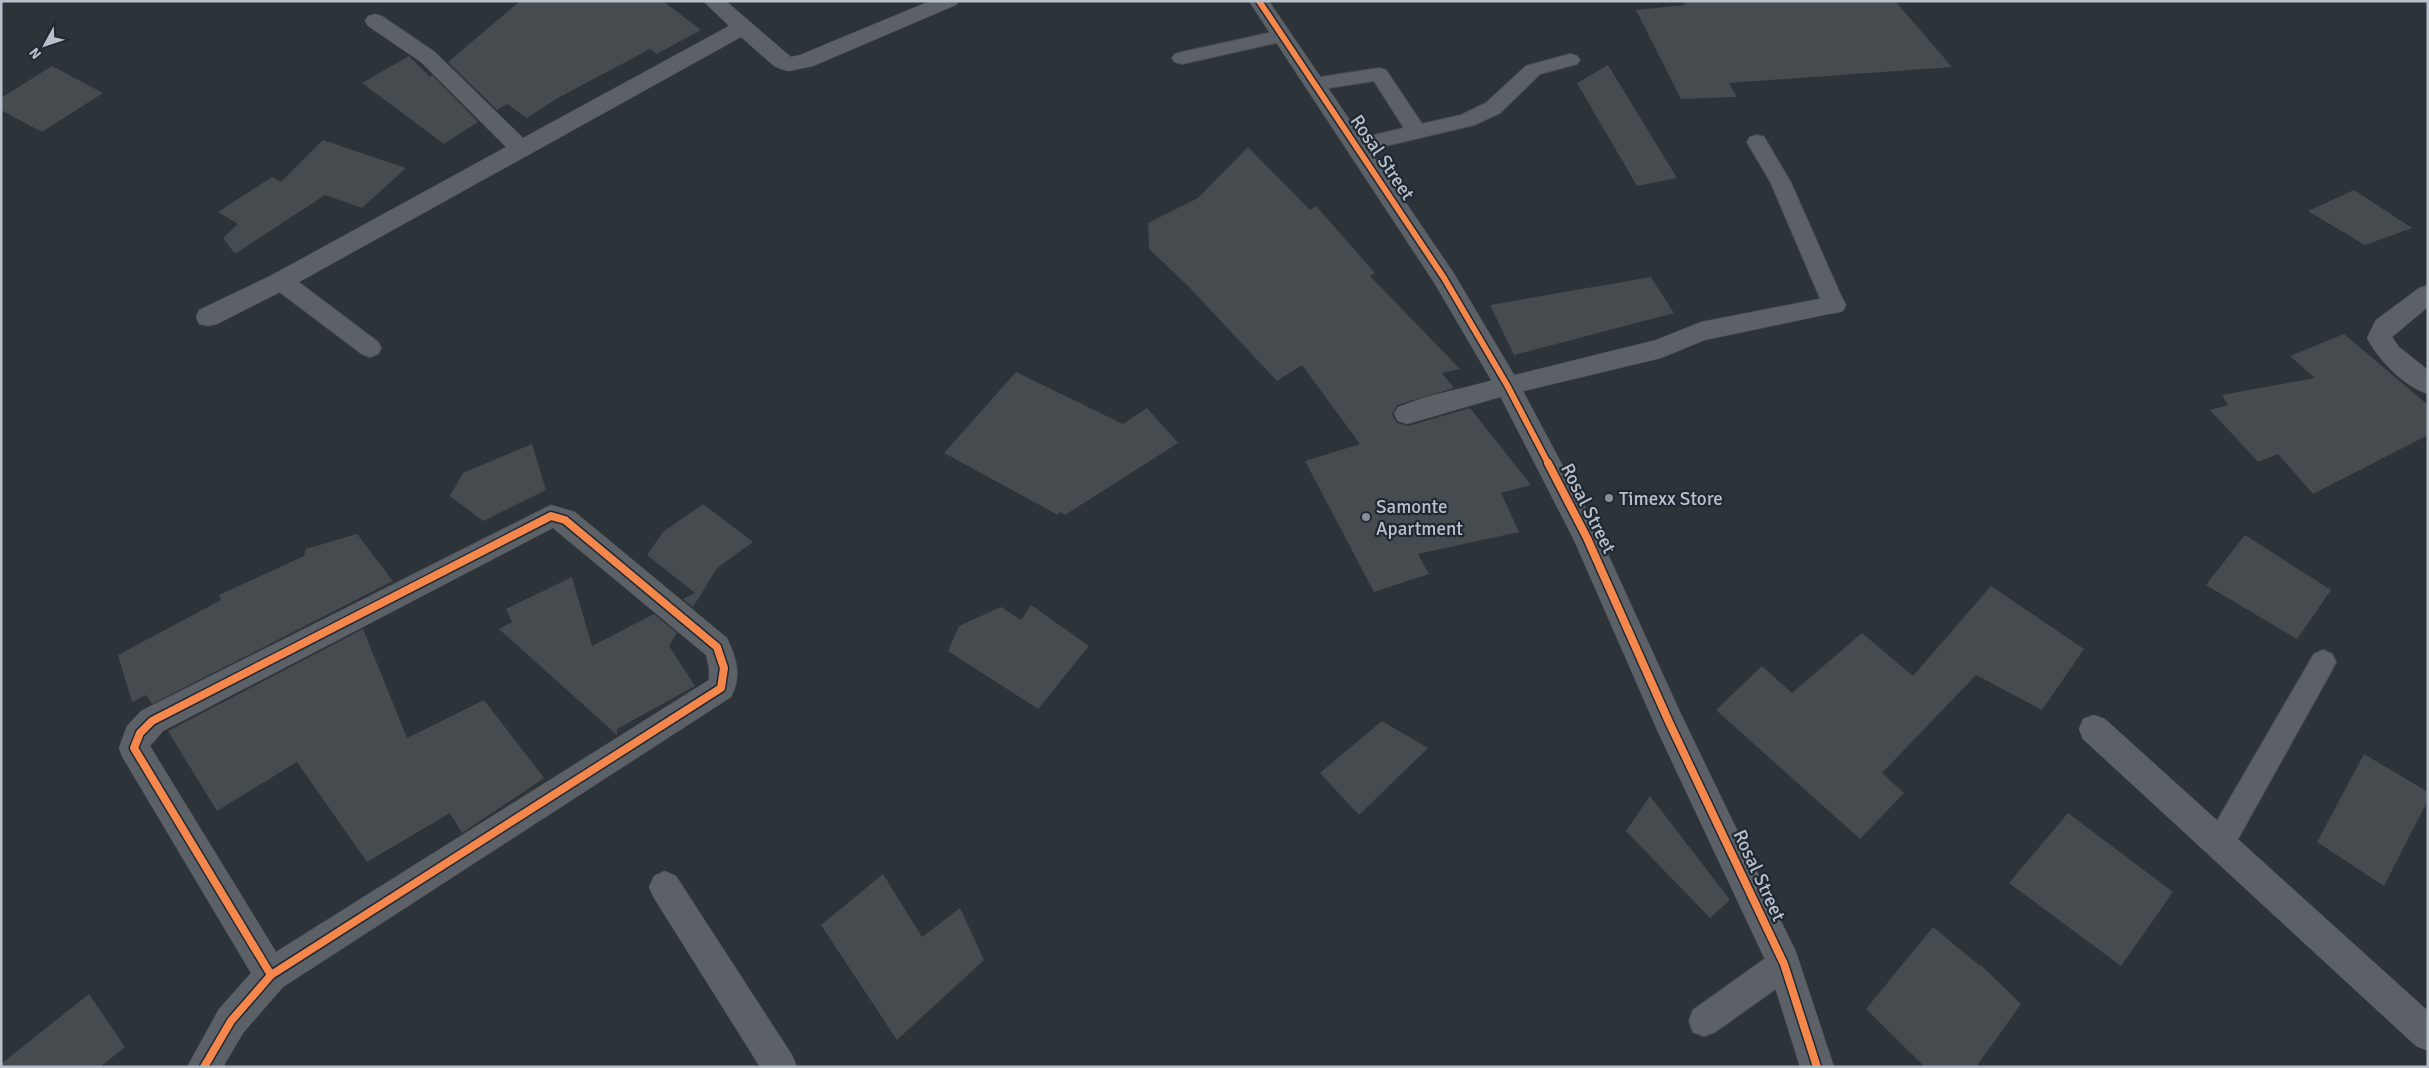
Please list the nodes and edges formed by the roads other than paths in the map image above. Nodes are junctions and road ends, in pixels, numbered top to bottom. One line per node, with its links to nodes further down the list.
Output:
1 (712, 1): 5 (street)
2 (949, 1): 5 (street)
3 (1259, 1): 6 (street, Rosal Street)
4 (375, 21): 13 (street)
5 (743, 27): 13 (street)
6 (1282, 36): 7 (lane); 9 (street, Rosal Street)
7 (1182, 58)
8 (1570, 60): 10 (lane)
9 (1315, 84): 10 (lane); 12 (street, Rosal Street)
10 (1417, 132): 12 (lane)
11 (1757, 142): 16 (lane)
12 (1356, 146): 20 (street, Rosal Street)
13 (521, 150): 14 (street)
14 (281, 281): 17 (street); 18 (lane)
15 (2428, 294): 19 (street)
16 (1834, 305): 20 (street)
17 (208, 317)
18 (370, 348)
19 (2428, 384)
20 (1507, 385): 21 (street); 26 (street, Rosal Street)
21 (1407, 414)
22 (2323, 662): 24 (lane)
23 (2094, 729): 24 (street)
24 (2220, 843): 29 (street)
25 (665, 886): 31 (street)
26 (1784, 964): 28 (lane); 32 (street, Rosal Street)
27 (271, 975): 27 (street); 30 (street)
28 (1704, 1021)
29 (2428, 1034)
30 (204, 1067)
31 (780, 1067)
32 (1817, 1067)

